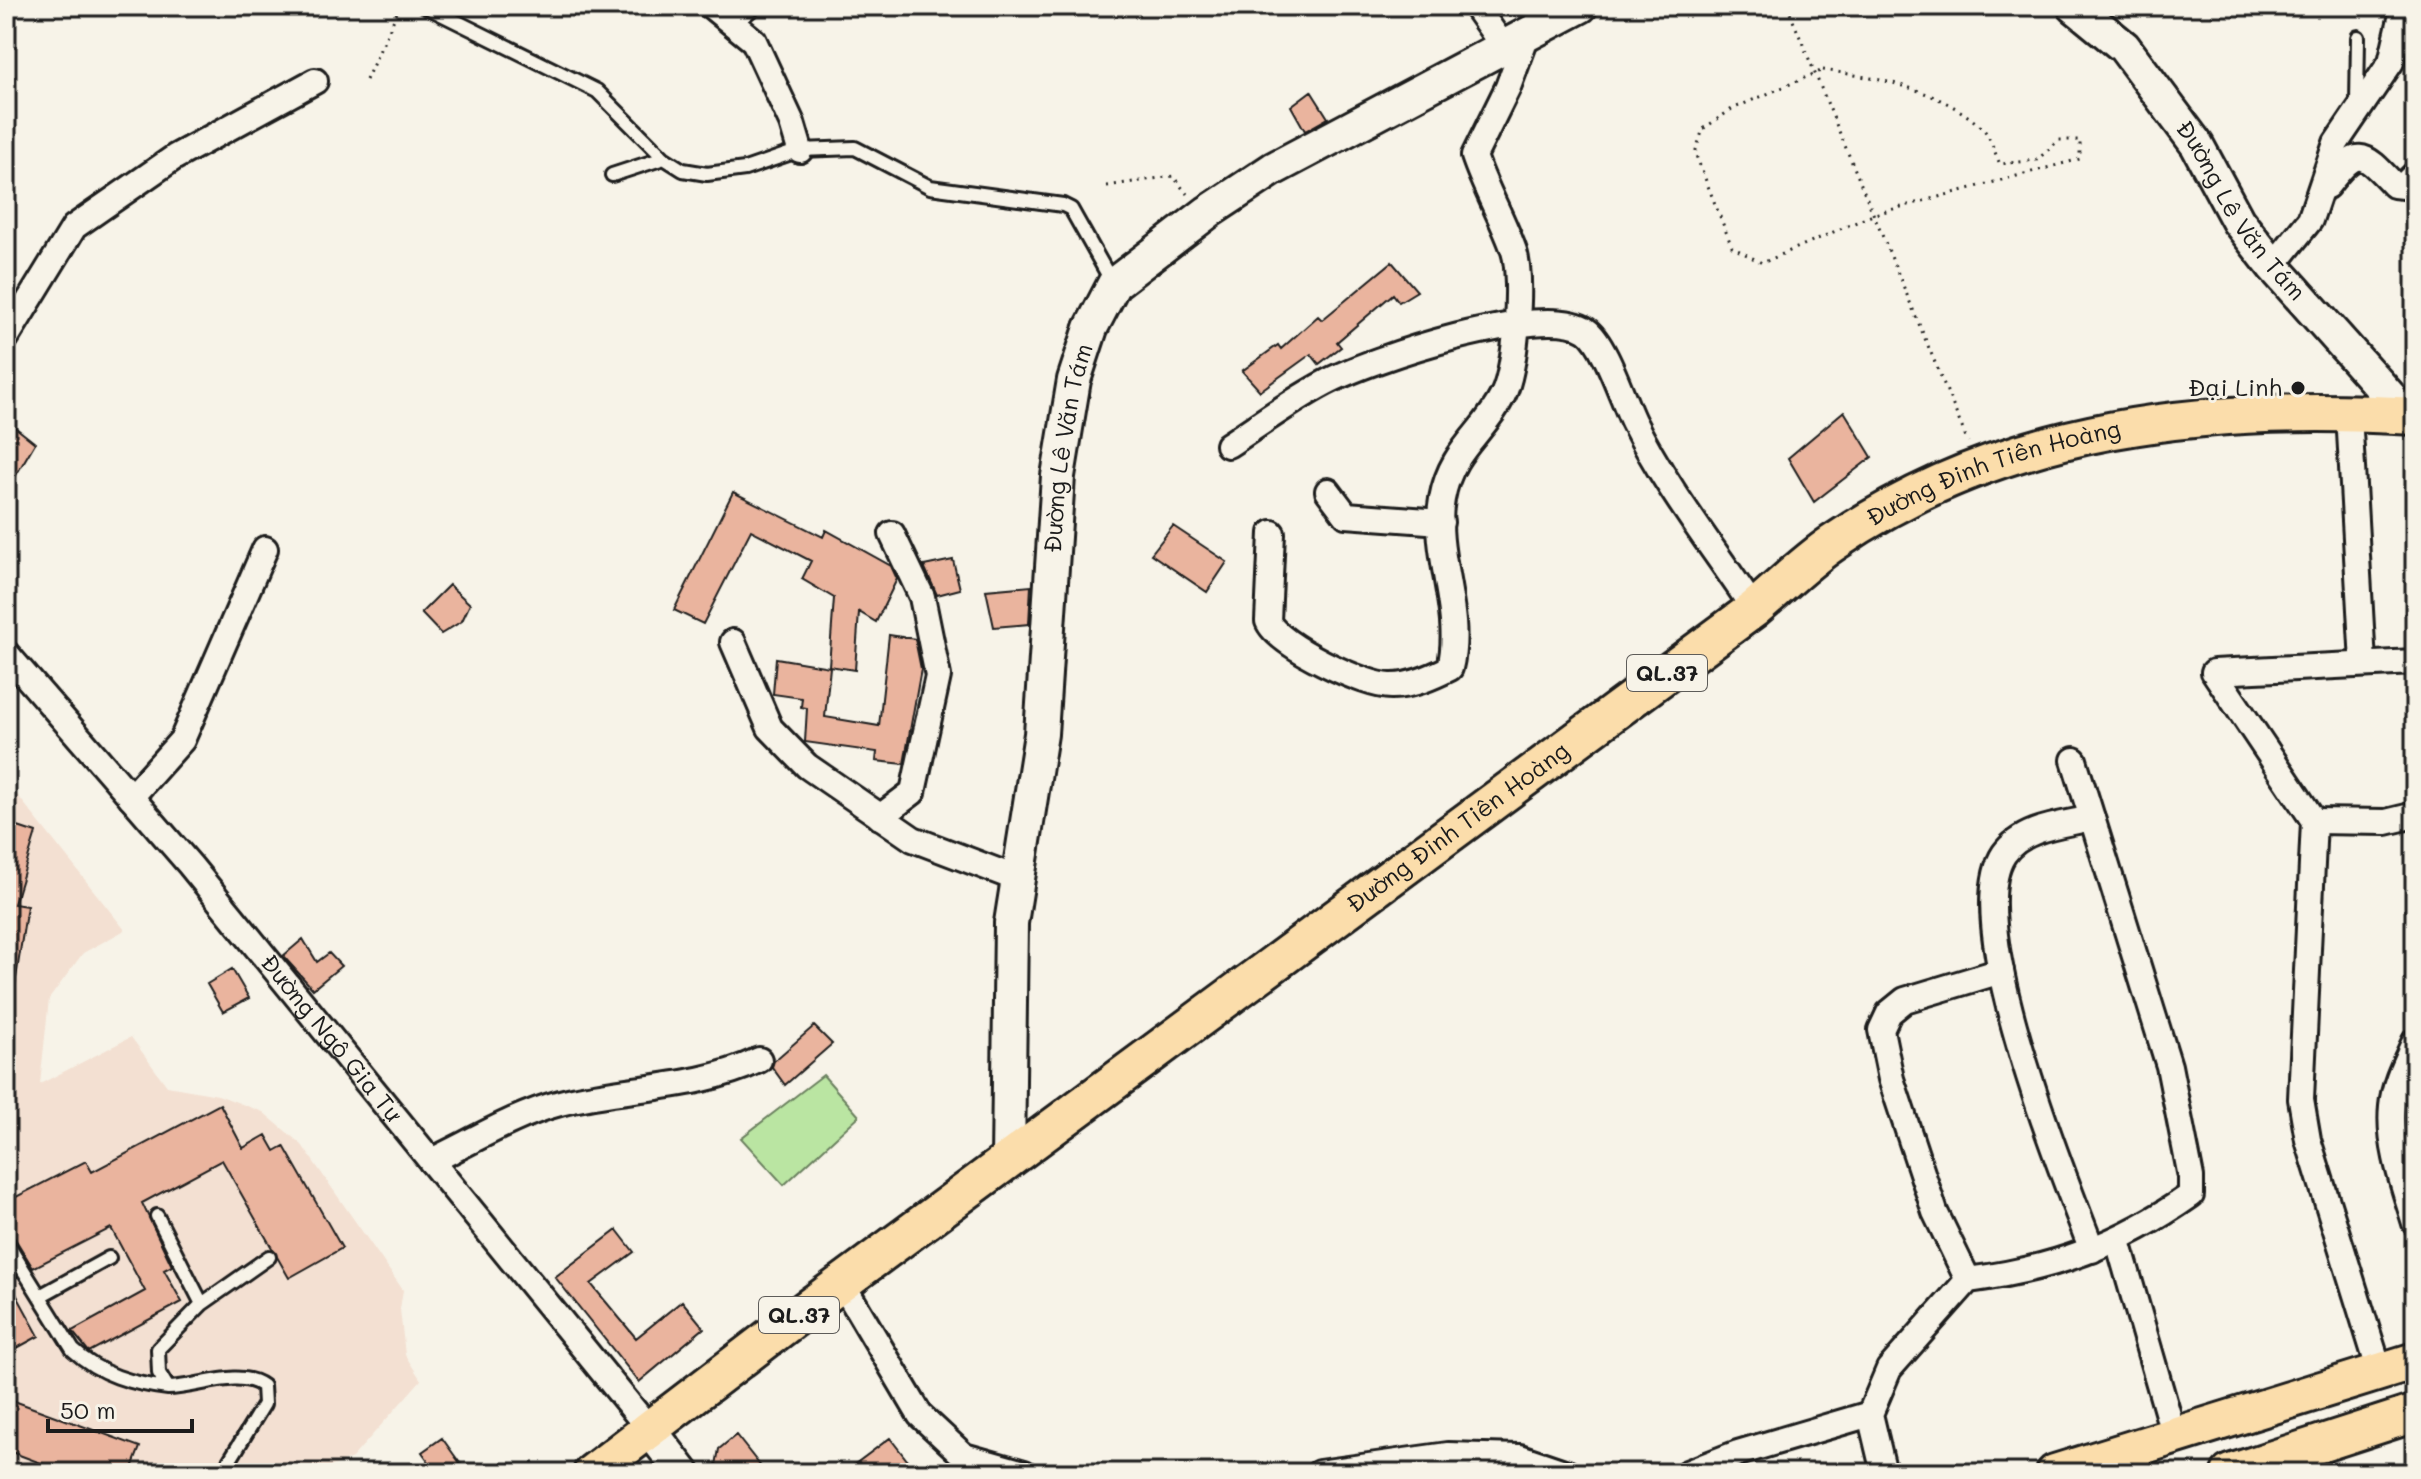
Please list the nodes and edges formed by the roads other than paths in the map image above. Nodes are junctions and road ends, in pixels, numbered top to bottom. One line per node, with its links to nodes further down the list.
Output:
1 (425, 6): 14 (lane)
2 (711, 6): 8 (street)
3 (756, 6): 8 (lane)
4 (1475, 6): 10 (street)
5 (1581, 6): 10 (street, Đường Lê Văn Tám)
6 (2074, 6): 18 (street, Đường Lê Văn Tám)
7 (2406, 12): 12 (street)
8 (735, 23): 13 (street)
9 (2358, 37): 12 (lane)
10 (1515, 40): 19 (street, Đường Lê Văn Tám); 20 (street)
11 (315, 81): 21 (street)
12 (2357, 111): 17 (street)
13 (800, 150): 14 (lane); 19 (lane)
14 (664, 158): 16 (lane)
15 (2415, 174): 17 (street)
16 (612, 175)
17 (2321, 194): 18 (street)
18 (2273, 266): 23 (street, Đường Lê Văn Tám)
19 (1114, 284): 41 (street, Đường Lê Văn Tám)
20 (1516, 324): 24 (street); 26 (street); 30 (street)
21 (6, 338)
22 (2349, 414): 23 (main road, Đường Đinh Tiên Hoàng / QL.37); 30 (main road, Đường Đinh Tiên Hoàng / QL.37); 34 (street)
23 (2411, 416)
24 (1228, 445)
25 (1328, 491): 26 (street)
26 (1441, 522): 27 (street)
27 (1272, 533)
28 (892, 534): 38 (street)
29 (265, 549): 36 (street)
30 (1754, 609): 45 (main road, Đường Đinh Tiên Hoàng / QL.37)
31 (733, 642): 38 (street)
32 (6, 653): 36 (street, Đường Ngô Gia Tự)
33 (2415, 662): 34 (street)
34 (2363, 663): 40 (street)
35 (2074, 760): 39 (street)
36 (131, 797): 46 (street, Đường Ngô Gia Tự)
37 (2415, 815): 40 (street)
38 (880, 817): 41 (street)
39 (2092, 818): 42 (street); 49 (street)
40 (2314, 821): 59 (street)
41 (1018, 879): 45 (street, Đường Lê Văn Tám)
42 (2001, 971): 51 (street); 54 (street)
43 (2415, 1041): 48 (street)
44 (759, 1060): 46 (street)
45 (1008, 1160): 55 (main road, Đường Đinh Tiên Hoàng / QL.37)
46 (431, 1161): 63 (street, Đường Ngô Gia Tự)
47 (157, 1216): 57 (lane)
48 (2415, 1223)
49 (2118, 1241): 51 (street); 64 (street)
50 (6, 1242): 56 (lane)
51 (2092, 1250): 54 (street)
52 (269, 1257): 57 (lane)
53 (109, 1258): 56 (lane)
54 (1968, 1280): 62 (street)
55 (842, 1283): 63 (main road, Đường Đinh Tiên Hoàng / QL.37); 68 (street)
56 (40, 1296): 60 (lane)
57 (202, 1304): 60 (lane)
58 (2415, 1361): 59 (main road)
59 (2380, 1372): 64 (main road)
60 (168, 1388): 65 (lane)
61 (2415, 1413): 74 (main road)
62 (1870, 1414): 71 (street); 72 (street)
63 (650, 1430): 66 (main road, Đường Đinh Tiên Hoàng / QL.37); 67 (street)
64 (2174, 1436): 73 (main road)
65 (222, 1473)
66 (592, 1473)
67 (683, 1473)
68 (1024, 1473)
69 (1319, 1473): 70 (street)
70 (1567, 1473)
71 (1687, 1473)
72 (1884, 1473)
73 (2055, 1473)
74 (2230, 1473)

